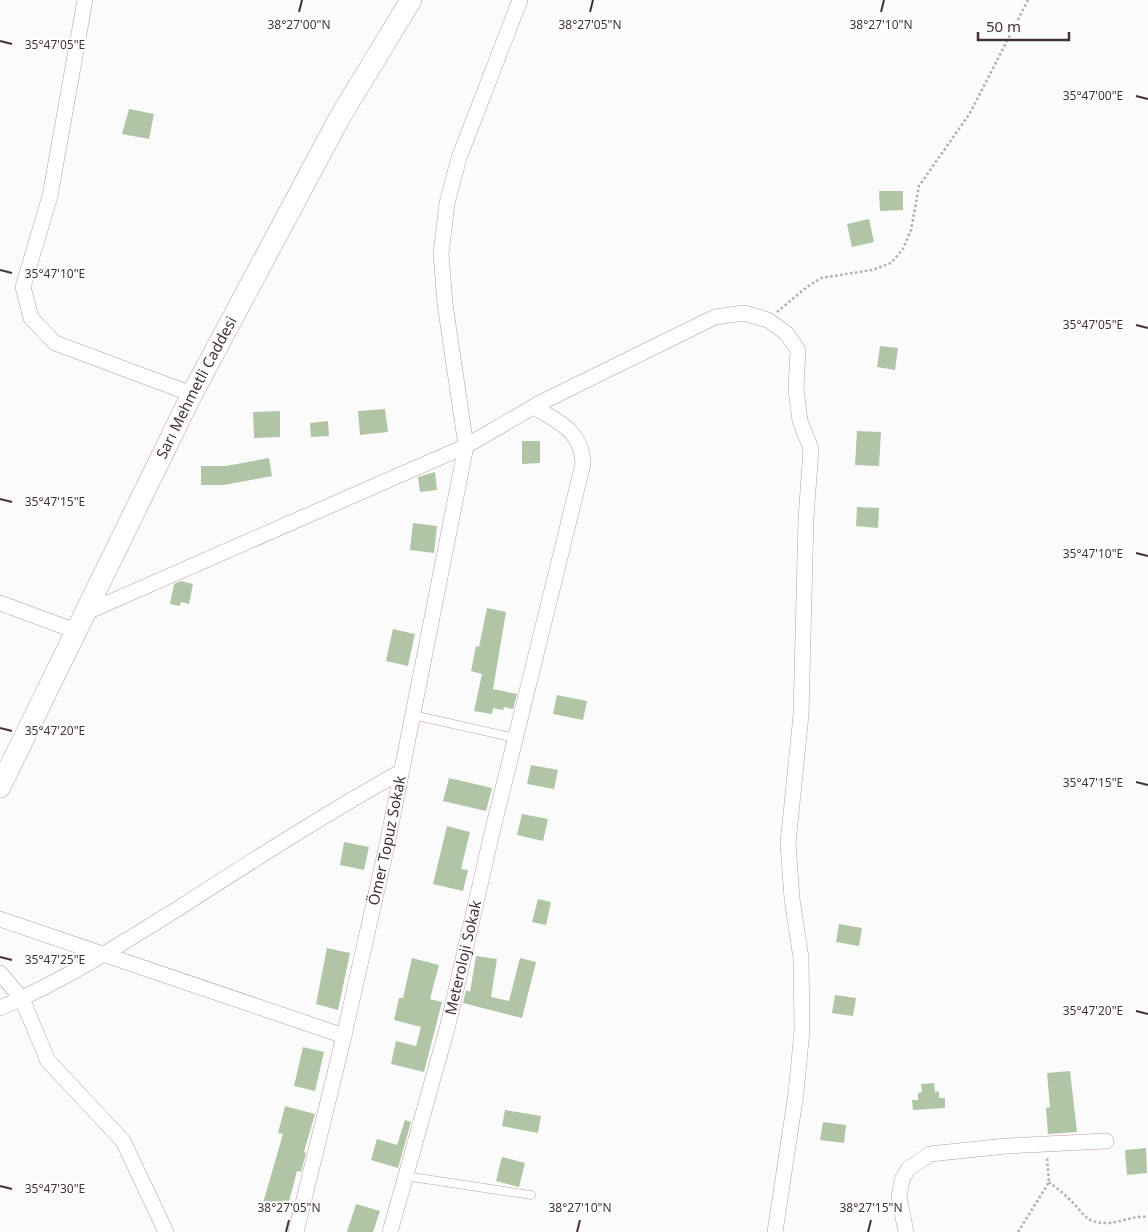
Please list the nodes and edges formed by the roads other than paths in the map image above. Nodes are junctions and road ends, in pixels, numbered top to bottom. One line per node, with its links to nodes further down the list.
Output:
1 (84, 0): 4 (street)
2 (411, 0): 4 (street, Sarı Mehmetli Caddesi)
3 (520, 0): 6 (street, Ömer Topuz Sokak)
4 (192, 394): 8 (street, Sarı Mehmetli Caddesi)
5 (534, 407): 6 (street); 10 (street, Meteroloji Sokak); 25 (street)
6 (466, 446): 8 (street); 9 (street, Ömer Topuz Sokak)
7 (0, 603): 8 (street)
8 (80, 622): 12 (street, Sarı Mehmetli Caddesi)
9 (413, 715): 10 (lane); 11 (street, Ömer Topuz Sokak)
10 (516, 738): 20 (street, Meteroloji Sokak)
11 (402, 771): 14 (street); 18 (street, Ömer Topuz Sokak)
12 (0, 786)
13 (0, 919): 14 (street)
14 (104, 955): 16 (street); 18 (street)
15 (0, 973): 16 (street)
16 (22, 999): 17 (street); 22 (street)
17 (0, 1008)
18 (344, 1036): 23 (street, Ömer Topuz Sokak)
19 (1106, 1141): 26 (street)
20 (405, 1176): 21 (lane); 24 (street, Meteroloji Sokak)
21 (531, 1195)
22 (166, 1232)
23 (296, 1232)
24 (390, 1232)
25 (775, 1232)
26 (906, 1232)

